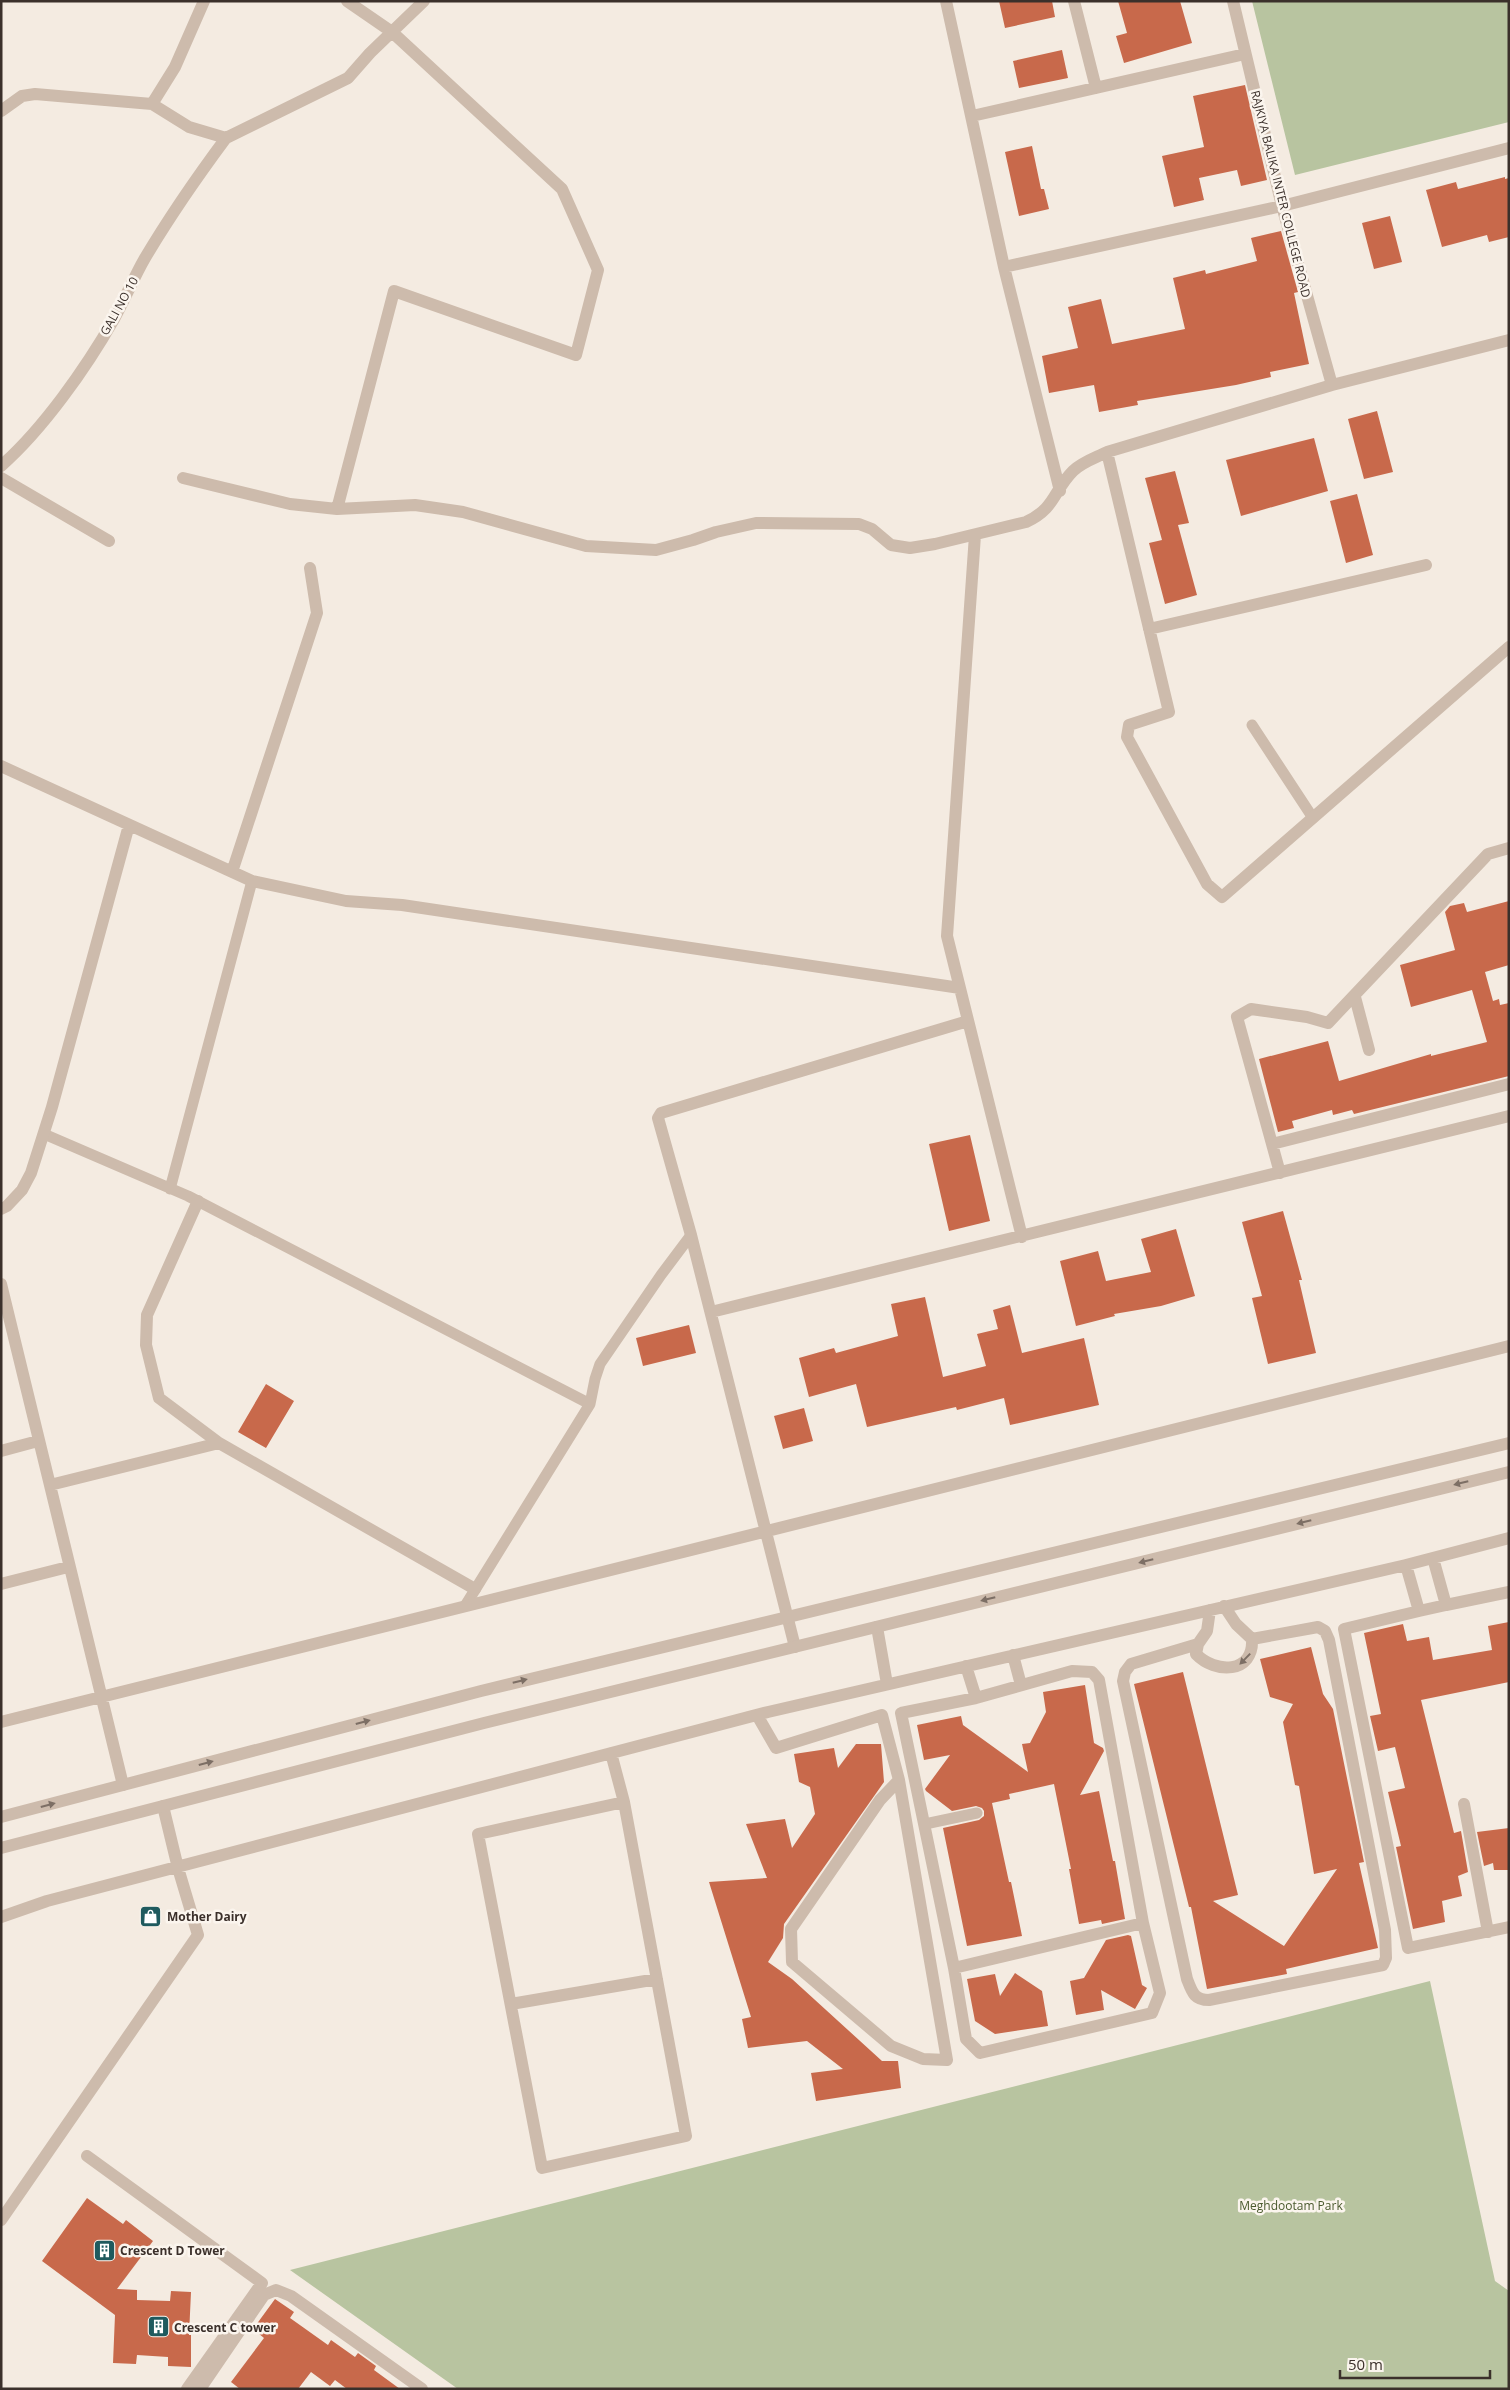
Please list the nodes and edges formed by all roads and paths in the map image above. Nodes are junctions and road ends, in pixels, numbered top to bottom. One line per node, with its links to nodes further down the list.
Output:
1 (204, 1): 10 (street)
2 (347, 1): 7 (street)
3 (424, 1): 7 (street)
4 (946, 1): 12 (street)
5 (1074, 1): 9 (street)
6 (1233, 1): 8 (street, RAJKIYA BALIKA INTER COLLEGE ROAD)
7 (392, 32): 13 (street); 24 (street)
8 (1246, 54): 9 (street); 15 (street, RAJKIYA BALIKA INTER COLLEGE ROAD)
9 (1096, 88): 12 (street)
10 (152, 104): 11 (street); 13 (street)
11 (1, 111)
12 (972, 116): 16 (street)
13 (226, 138): 20 (street, GALI NO 10)
14 (1509, 148): 15 (street)
15 (1282, 206): 16 (street); 18 (street, RAJKIYA BALIKA INTER COLLEGE ROAD)
16 (1004, 267): 23 (street)
17 (1509, 340): 18 (street)
18 (1332, 386): 19 (street)
19 (1107, 452): 23 (street); 29 (street)
20 (1, 466)
21 (1, 478): 26 (street)
22 (183, 478): 24 (street)
23 (1060, 491): 25 (street)
24 (337, 509): 25 (street)
25 (975, 535): 38 (street)
26 (109, 541)
27 (1426, 565): 29 (street)
28 (310, 568): 36 (street)
29 (1149, 628): 33 (street)
30 (1509, 648): 33 (street)
31 (1252, 725): 33 (lane)
32 (1, 766): 34 (street)
33 (1313, 818)
34 (129, 825): 36 (street); 44 (street)
35 (1509, 848): 39 (street)
36 (232, 872): 37 (street)
37 (252, 881): 38 (street); 47 (lane)
38 (960, 988): 40 (street)
39 (1355, 997): 41 (street); 45 (street)
40 (968, 1021): 50 (street); 51 (street)
41 (1369, 1050)
42 (1509, 1084): 45 (street)
43 (1509, 1116): 46 (street)
44 (44, 1134): 47 (lane); 49 (street)
45 (1272, 1144): 46 (street)
46 (1280, 1173): 51 (street)
47 (170, 1189): 48 (lane)
48 (198, 1201): 56 (lane); 58 (street)
49 (1, 1209)
50 (691, 1236): 53 (street); 56 (lane)
51 (1022, 1238): 53 (street)
52 (1, 1284): 54 (street)
53 (711, 1312): 63 (street)
54 (5, 1315): 57 (street)
55 (1509, 1346): 63 (street)
56 (590, 1404): 69 (lane)
57 (38, 1442): 60 (street); 62 (street)
58 (219, 1443): 62 (street); 69 (street)
59 (1509, 1443): 76 (street)
60 (1, 1451)
61 (1509, 1472): 77 (street, one-way to 77)
62 (50, 1485): 67 (street)
63 (766, 1530): 72 (street); 76 (street)
64 (1509, 1538): 65 (street)
65 (1433, 1558): 66 (street); 71 (street)
66 (1406, 1565): 73 (street); 75 (street)
67 (68, 1567): 68 (street); 85 (street)
68 (1, 1584)
69 (475, 1589): 72 (lane)
70 (1509, 1592): 71 (street)
71 (1446, 1605): 75 (street)
72 (465, 1606): 85 (street)
73 (1224, 1606): 74 (street); 78 (street)
74 (1210, 1610): 79 (street); 81 (street)
75 (1419, 1611): 103 (street)
76 (788, 1617): 80 (street); 91 (street, one-way to 76)
77 (877, 1626): 80 (street); 83 (street)
78 (1252, 1639): 79 (street, one-way to 79); 79 (street)
79 (1198, 1644)
80 (795, 1647): 94 (street)
81 (1012, 1655): 82 (street); 84 (street)
82 (966, 1666): 83 (street); 86 (street)
83 (886, 1684): 87 (street)
84 (1021, 1685): 86 (street); 101 (street)
85 (101, 1696): 88 (street); 91 (street)
86 (976, 1698): 97 (street)
87 (757, 1715): 89 (street); 90 (street)
88 (1, 1722)
89 (612, 1753): 92 (street); 99 (street)
90 (898, 1780): 90 (street)
91 (123, 1785): 96 (street, one-way to 91)
92 (624, 1802): 105 (street); 106 (street)
93 (1464, 1804): 103 (street)
94 (162, 1806): 98 (street); 99 (street)
95 (976, 1813): 97 (lane)
96 (1, 1817)
97 (924, 1824): 104 (street)
98 (1, 1848)
99 (178, 1868): 100 (street); 108 (street)
100 (1, 1917)
101 (1143, 1923): 104 (street); 104 (street)
102 (1509, 1927): 103 (street)
103 (1488, 1932)
104 (954, 1968)
105 (657, 1979): 106 (street); 106 (street)
106 (511, 2004)
107 (87, 2156): 110 (street)
108 (1, 2220)
109 (203, 2388): 111 (street)
110 (188, 2389)
111 (422, 2389)

